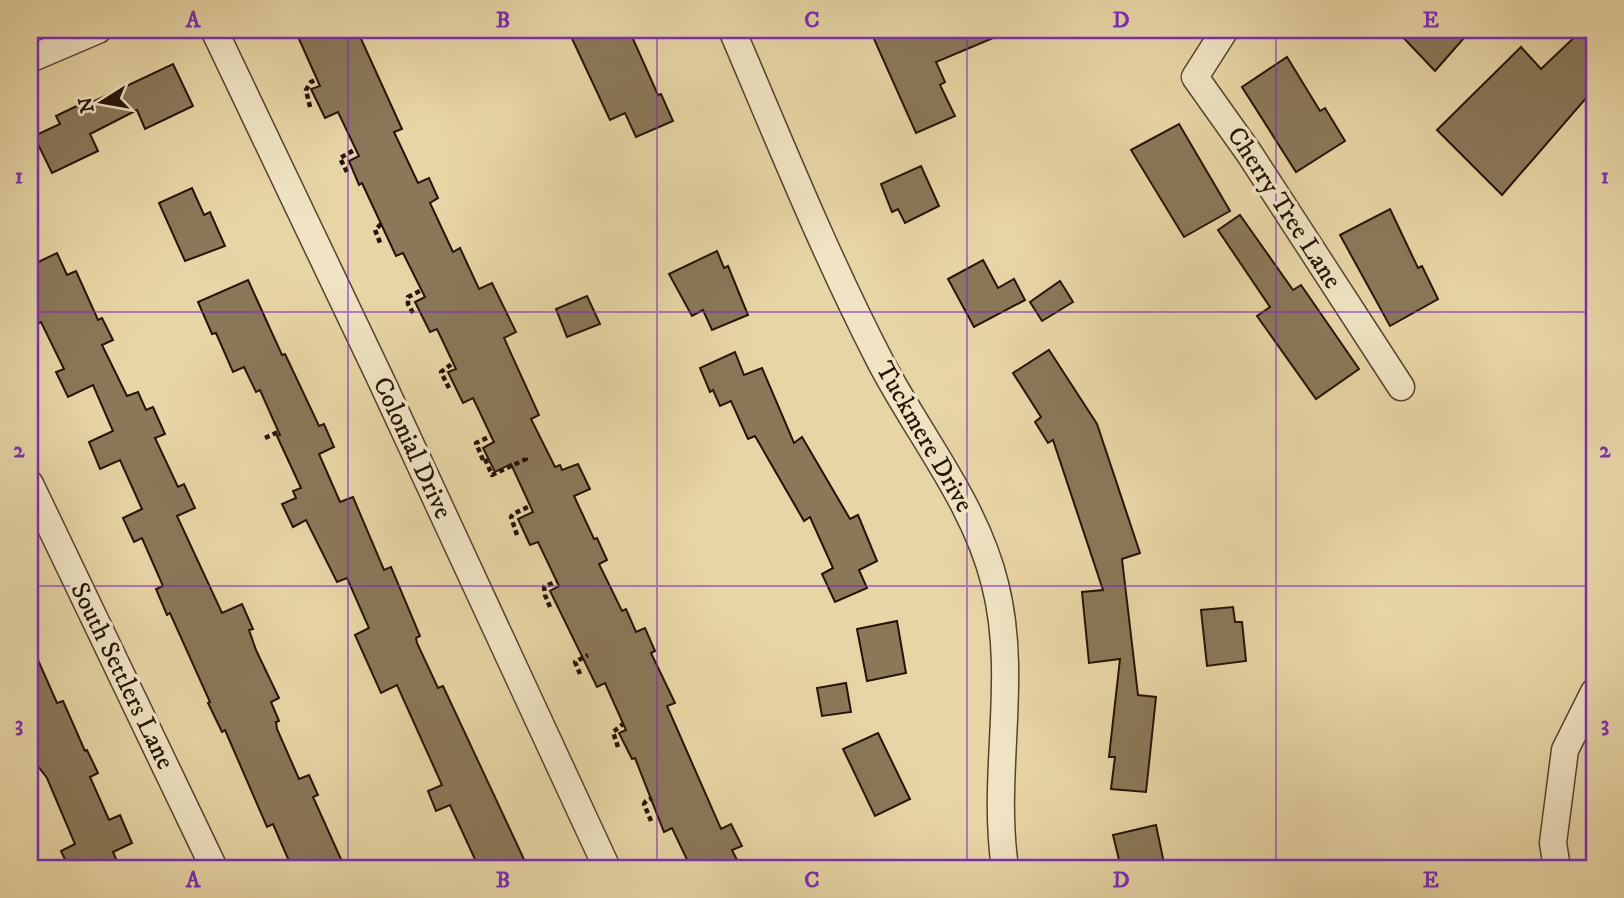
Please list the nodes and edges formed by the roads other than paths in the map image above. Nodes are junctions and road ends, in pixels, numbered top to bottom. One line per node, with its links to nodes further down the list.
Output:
1 (98, 30): 5 (street)
2 (214, 30): 10 (street, Colonial Drive)
3 (732, 30): 11 (street, Tuckmere Drive)
4 (1225, 30): 6 (street, Cherry Tree Lane)
5 (30, 59)
6 (1401, 387)
7 (30, 484): 9 (street, South Settlers Lane)
8 (1594, 692): 12 (street)
9 (214, 868)
10 (607, 868)
11 (1004, 868)
12 (1557, 868)

